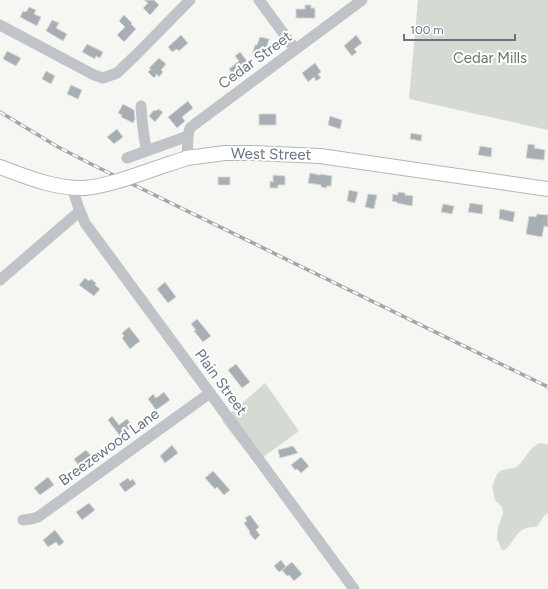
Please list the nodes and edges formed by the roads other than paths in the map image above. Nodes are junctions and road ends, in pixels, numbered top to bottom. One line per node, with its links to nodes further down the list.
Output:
1 (190, 0): 4 (street)
2 (259, 0): 5 (street)
3 (362, 0): 5 (street, Cedar Street)
4 (0, 25)
5 (295, 50): 7 (street, Cedar Street)
6 (141, 106): 8 (street)
7 (188, 136): 8 (street); 10 (street)
8 (147, 151): 9 (street)
9 (127, 158)
10 (187, 158): 12 (main road, West Street, bridge); 13 (main road, West Street)
11 (0, 167): 12 (main road, West Street)
12 (79, 187): 14 (street, Plain Street)
13 (548, 189)
14 (80, 212): 15 (street); 16 (street, Plain Street)
15 (0, 280)
16 (210, 393): 17 (street, Breezewood Lane); 18 (street, Plain Street)
17 (23, 520)
18 (354, 589)

